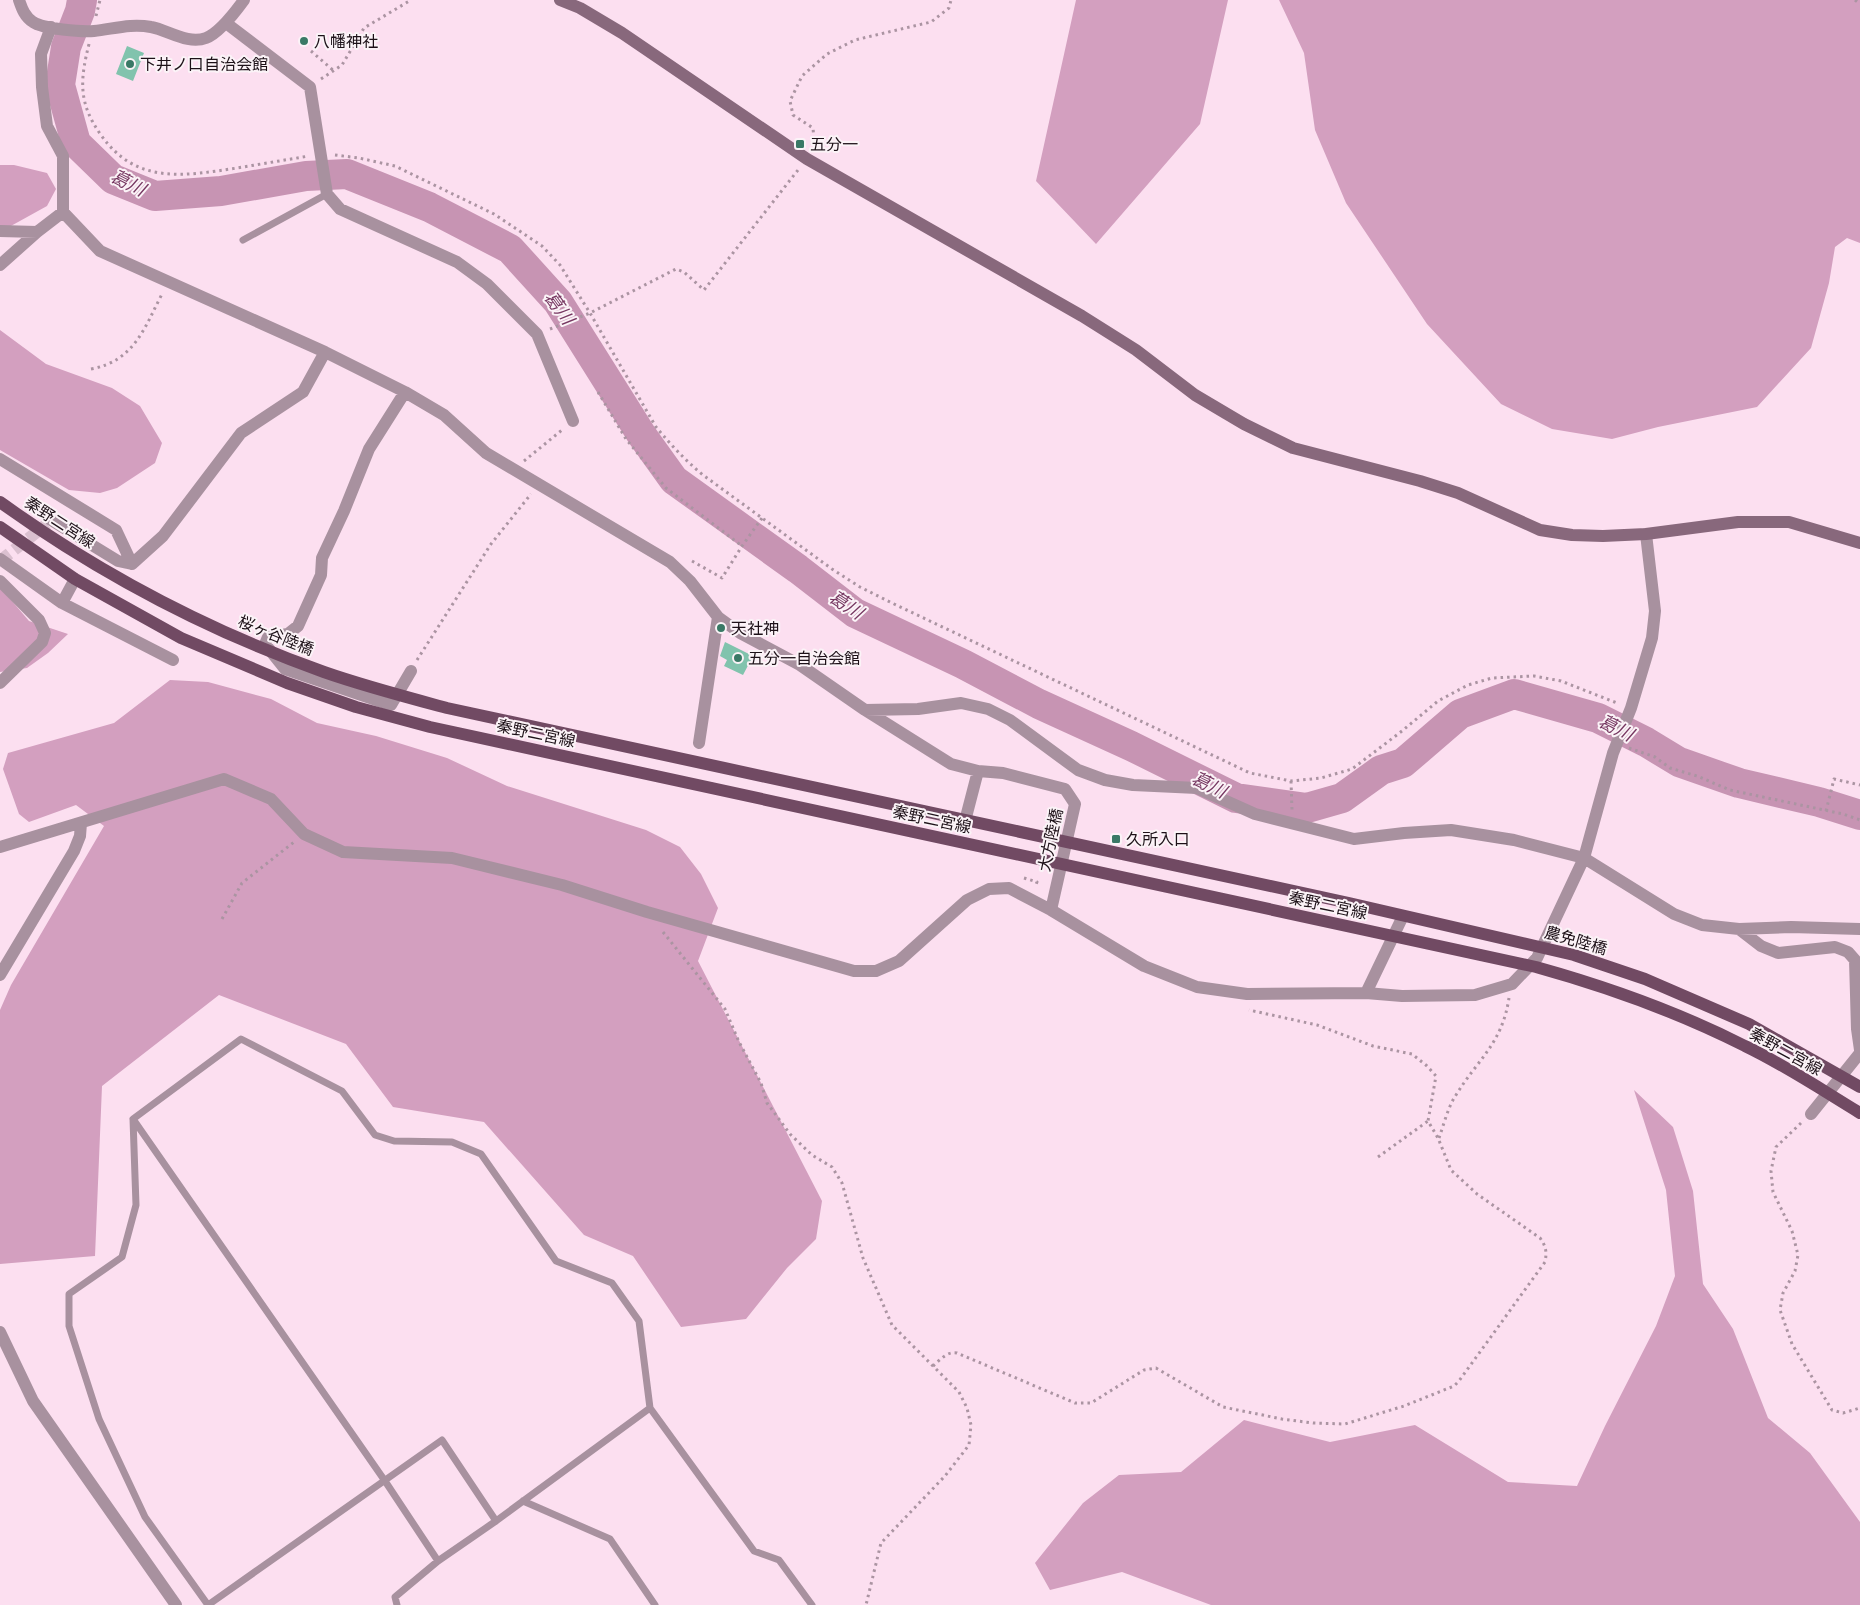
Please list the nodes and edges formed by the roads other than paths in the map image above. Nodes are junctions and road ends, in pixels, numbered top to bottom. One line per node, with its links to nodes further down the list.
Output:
1 (19, 0): 5 (street)
2 (244, 0): 4 (street)
3 (560, 0): 19 (street)
4 (226, 23): 5 (street); 6 (street)
5 (51, 27): 7 (street)
6 (327, 190): 10 (lane); 14 (street)
7 (63, 212): 9 (street); 12 (street, 大方陸橋)
8 (0, 231): 9 (street)
9 (37, 232): 11 (street)
10 (243, 240)
11 (0, 265)
12 (325, 352): 13 (street, 大方陸橋); 22 (street)
13 (404, 392): 27 (street, 大方陸橋); 29 (street)
14 (573, 421)
15 (0, 459): 22 (street)
16 (0, 502): 23 (main road, 秦野二宮線)
17 (51, 520): 22 (street)
18 (0, 527): 24 (main road)
19 (1646, 534): 20 (street); 38 (street)
20 (1860, 543)
21 (0, 559): 26 (street)
22 (132, 564)
23 (102, 568): 31 (main road, 桜ヶ谷陸橋)
24 (75, 579): 26 (street); 44 (main road, 秦野二宮線)
25 (0, 580): 30 (street)
26 (62, 604): 28 (street)
27 (718, 617): 32 (street, 大方陸橋); 33 (street)
28 (174, 660)
29 (411, 671)
30 (0, 683)
31 (447, 708): 35 (main road, 秦野二宮線)
32 (865, 710): 34 (street, 大方陸橋); 38 (street)
33 (699, 743)
34 (978, 771): 35 (street); 39 (street, 大方陸橋)
35 (965, 820): 40 (main road, 秦野二宮線)
36 (81, 823): 37 (street); 39 (street); 45 (street)
37 (0, 847)
38 (1584, 858): 42 (street); 46 (street)
39 (1051, 907): 46 (street)
40 (1403, 916): 41 (main road, 秦野二宮線); 44 (street)
41 (1434, 923): 47 (main road, 農免陸橋)
42 (1739, 929): 43 (street); 48 (street)
43 (1860, 929)
44 (1393, 936): 46 (street); 50 (main road, 秦野二宮線)
45 (0, 975)
46 (1366, 993)
47 (1704, 1003): 49 (main road, 秦野二宮線)
48 (1860, 1052): 51 (street)
49 (1860, 1088)
50 (1860, 1113)
51 (1811, 1114)
52 (132, 1119): 54 (lane); 55 (lane); 60 (lane)
53 (0, 1332): 59 (street)
54 (650, 1408): 56 (lane); 63 (lane)
55 (385, 1481): 57 (lane); 58 (lane); 60 (lane)
56 (523, 1501): 57 (lane); 62 (lane)
57 (496, 1521): 58 (lane)
58 (438, 1560): 61 (lane)
59 (176, 1605)
60 (208, 1605)
61 (397, 1605)
62 (655, 1605)
63 (812, 1605)

